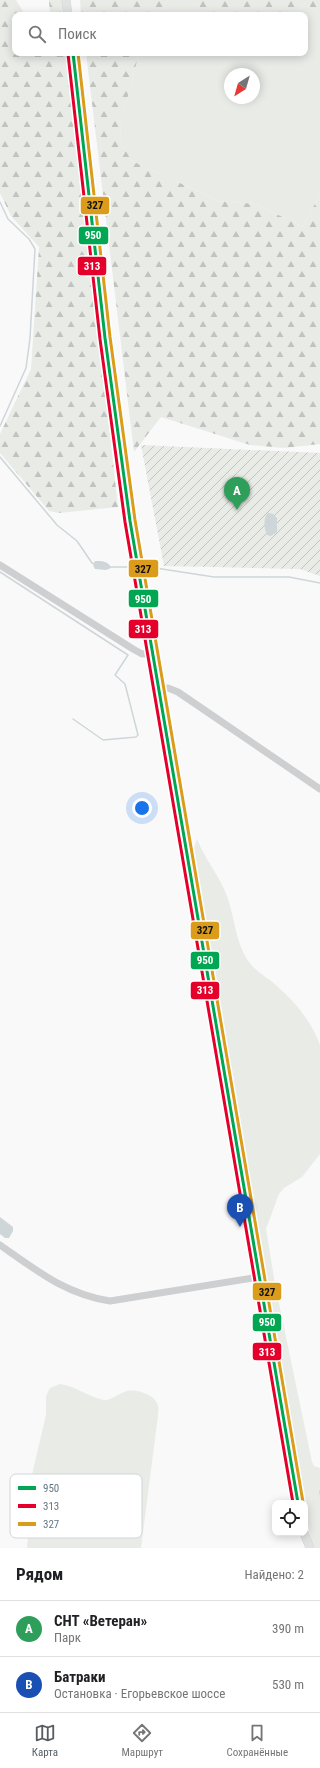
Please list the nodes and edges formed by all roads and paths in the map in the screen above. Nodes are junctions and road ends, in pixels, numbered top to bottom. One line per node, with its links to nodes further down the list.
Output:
1 (66, 0): 2 (main road)
2 (68, 12)
3 (73, 56): 5 (main road)
4 (0, 565): 5 (street)
5 (153, 653): 6 (main road)
6 (159, 689): 7 (street); 9 (main road)
7 (320, 789)
8 (0, 1245): 9 (street)
9 (259, 1277): 10 (main road)
10 (297, 1500)
11 (303, 1536): 13 (main road)
12 (304, 1536): 14 (main road)
13 (303, 1548)
14 (310, 1548)

